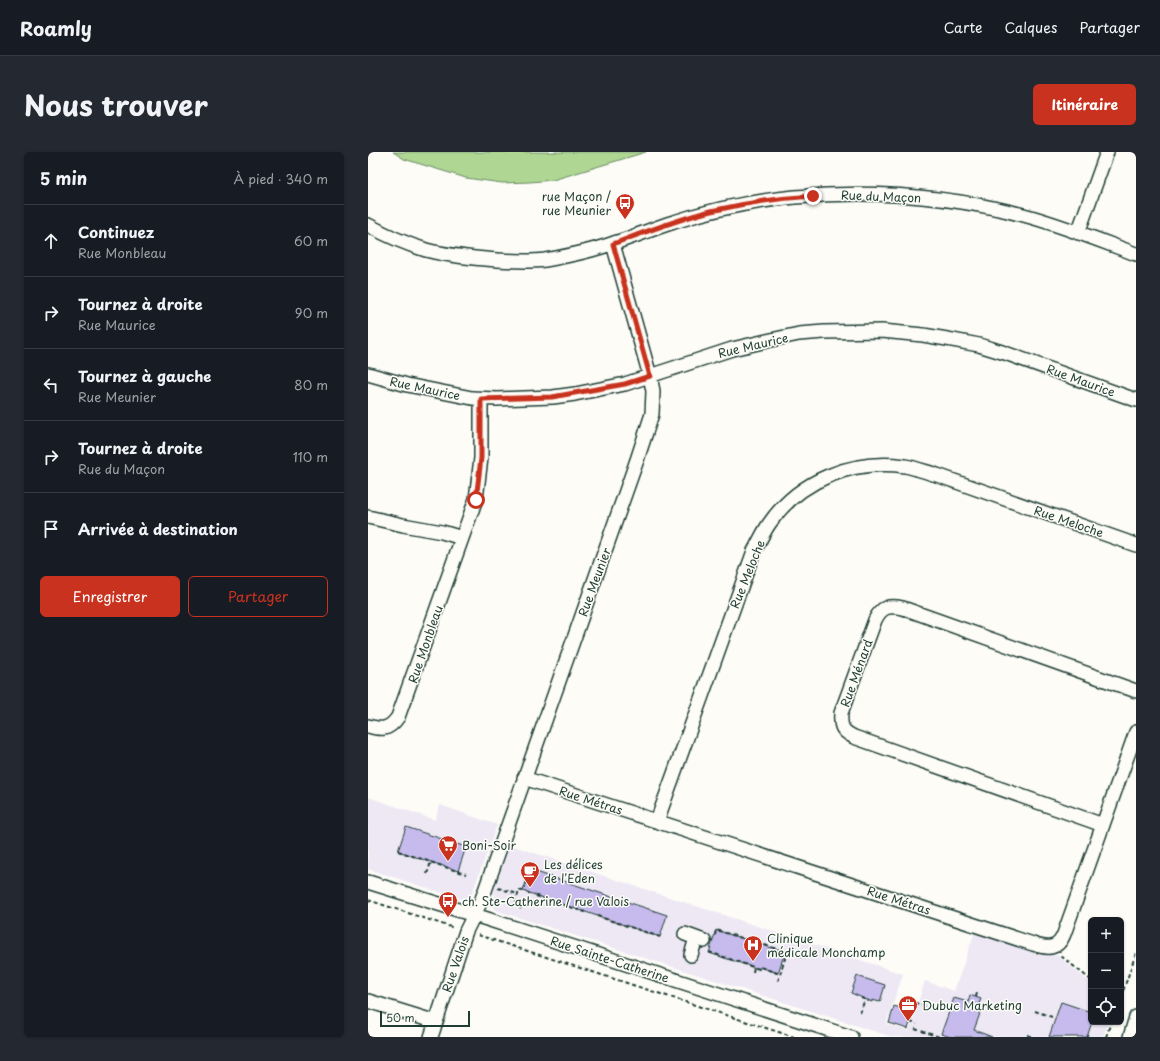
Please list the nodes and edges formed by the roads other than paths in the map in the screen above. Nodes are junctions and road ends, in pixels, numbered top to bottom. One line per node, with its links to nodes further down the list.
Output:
1 (1107, 152): 3 (street)
2 (368, 225): 4 (street, Rue du Maçon)
3 (1078, 233): 4 (street, Rue du Maçon); 5 (street, Rue du Maçon)
4 (613, 244): 7 (street, Rue Meunier)
5 (1136, 254)
6 (368, 374): 8 (street, Rue Maurice)
7 (650, 376): 8 (street, Rue Maurice); 9 (street, Rue Maurice); 16 (street, Rue Meunier)
8 (481, 399): 11 (street, Rue Monbleau)
9 (1136, 400)
10 (368, 517): 11 (street)
11 (462, 538): 14 (street, Rue Monbleau)
12 (1136, 545): 17 (street, Rue Meloche)
13 (1136, 691): 18 (street, Rue Ménard)
14 (368, 726)
15 (1136, 732): 18 (street, Rue Métras)
16 (524, 778): 17 (street, Rue Métras); 20 (street, Rue Meunier)
17 (658, 821): 18 (street, Rue Métras)
18 (1103, 825)
19 (368, 882): 20 (street, Rue Sainte-Catherine)
20 (474, 916): 25 (street, Rue Valois); 27 (street, Rue Sainte-Catherine)
21 (702, 939): 22 (street)
22 (691, 955)
23 (368, 1001): 25 (street)
24 (1136, 1017): 28 (street)
25 (436, 1022): 26 (street, Rue Valois)
26 (431, 1037)
27 (851, 1037)
28 (1130, 1037)

